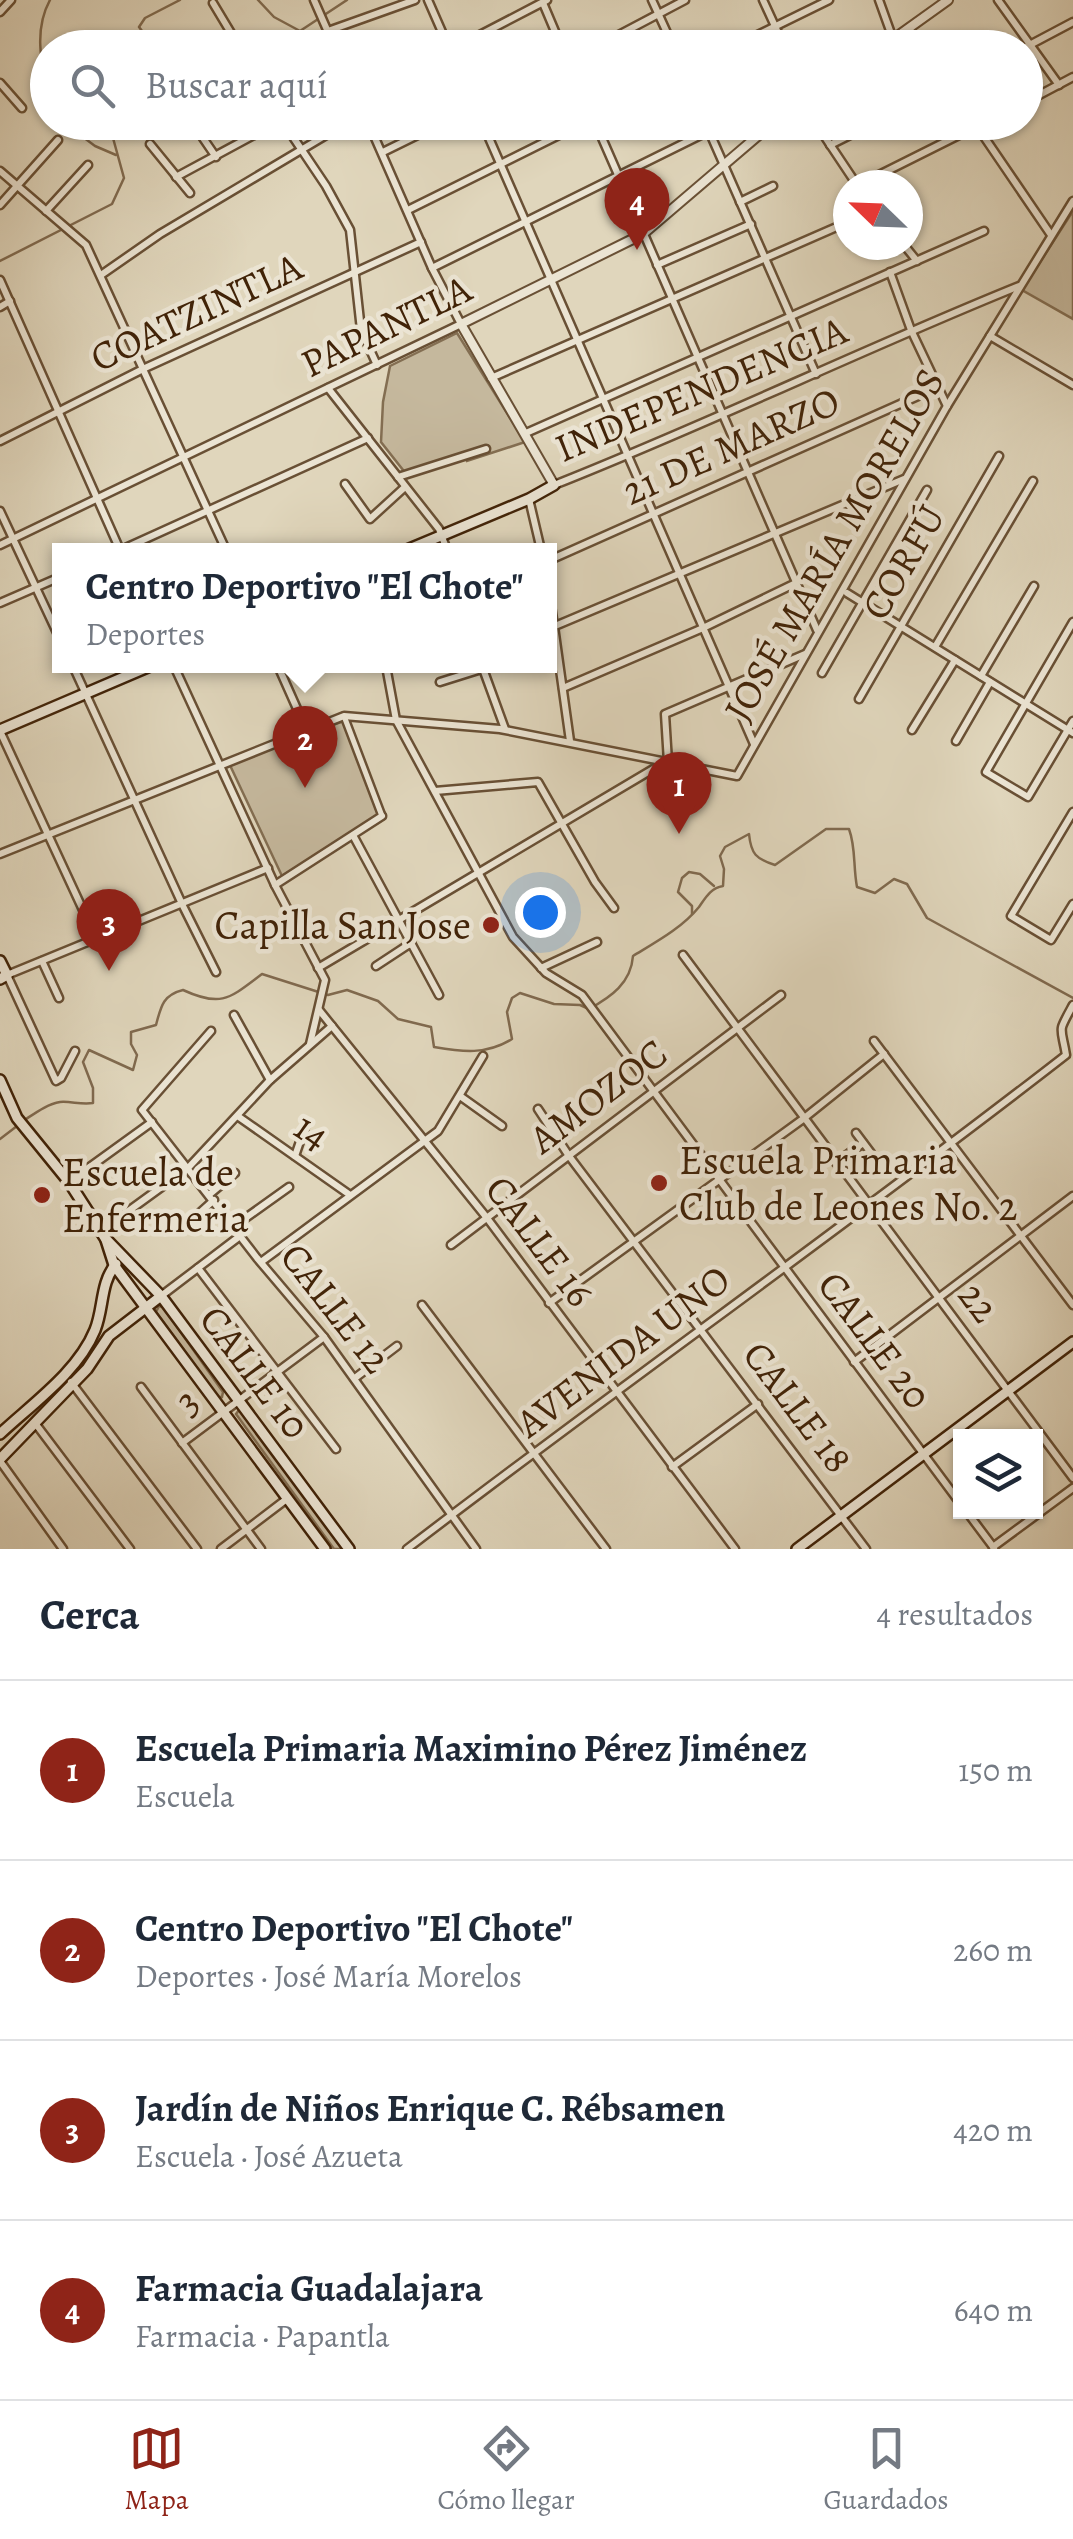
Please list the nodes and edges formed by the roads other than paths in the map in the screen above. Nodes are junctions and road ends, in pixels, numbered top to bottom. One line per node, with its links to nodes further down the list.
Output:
1 (11, 0): 14 (street)
2 (314, 0): 20 (street)
3 (415, 0): 21 (street)
4 (428, 0): 22 (street)
5 (652, 0): 15 (street)
6 (685, 0): 15 (street)
7 (764, 0): 17 (street)
8 (829, 0): 17 (street)
9 (879, 0): 29 (street)
10 (948, 0): 18 (street)
11 (998, 0): 31 (street)
12 (544, 1): 23 (street); 24 (street)
13 (213, 3): 19 (street)
14 (0, 12)
15 (658, 14): 25 (street); 26 (street)
16 (1073, 22): 32 (street)
17 (774, 26): 27 (street); 28 (street)
18 (909, 28): 30 (street)
19 (229, 30)
20 (327, 30)
21 (333, 30)
22 (443, 30)
23 (487, 30)
24 (555, 30)
25 (628, 30)
26 (666, 30)
27 (766, 30)
28 (776, 30)
29 (890, 30)
30 (906, 30)
31 (1016, 30)
32 (1043, 37)
33 (1043, 66): 36 (street)
34 (1073, 77): 36 (street)
35 (0, 83): 38 (street)
36 (1059, 85): 37 (street)
37 (1043, 93)
38 (22, 108)
39 (58, 140): 69 (street)
40 (204, 140): 60 (street)
41 (247, 140): 60 (street)
42 (294, 140): 58 (street)
43 (319, 140): 58 (street)
44 (376, 140): 59 (street)
45 (407, 140): 59 (street)
46 (490, 140): 63 (street)
47 (551, 140): 63 (street)
48 (603, 140): 67 (street)
49 (692, 140): 67 (street)
50 (712, 140): 62 (street)
51 (752, 140): 62 (street, PAPANTLA)
52 (827, 140): 57 (street)
53 (840, 140): 57 (street)
54 (947, 140): 65 (street)
55 (990, 140): 82 (street)
56 (150, 144): 68 (street)
57 (830, 145): 64 (street)
58 (302, 151): 89 (street); 91 (street)
59 (382, 152): 75 (street)
60 (216, 157): 68 (street)
61 (88, 164): 76 (street)
62 (722, 164): 72 (street); 81 (street, PAPANTLA)
63 (501, 166): 75 (street); 77 (street)
64 (848, 170)
65 (888, 170)
66 (0, 171): 69 (street)
67 (618, 174): 77 (street); 81 (street)
68 (176, 177): 71 (street)
69 (17, 186): 74 (street); 76 (street)
70 (773, 186): 72 (street)
71 (190, 193)
72 (740, 202): 78 (street)
73 (1073, 202): 82 (street, JOSÉ MARÍA MORELOS)
74 (0, 205)
75 (408, 210): 83 (street)
76 (49, 214): 91 (street)
77 (525, 222): 88 (street); 92 (street)
78 (751, 224): 84 (street); 87 (street)
79 (833, 228): 84 (street)
80 (984, 231): 85 (street)
81 (644, 234): 87 (street); 92 (street, PAPANTLA)
82 (1052, 235): 94 (street, JOSÉ MARÍA MORELOS)
83 (420, 242): 88 (street); 89 (street, COATZINTLA)
84 (764, 257): 95 (street); 98 (street)
85 (923, 257)
86 (917, 260): 90 (street)
87 (657, 265): 95 (street)
88 (432, 268): 99 (street)
89 (356, 270): 104 (street); 105 (street, COATZINTLA)
90 (890, 272): 98 (street); 100 (street)
91 (101, 274): 105 (street)
92 (550, 279): 99 (street, PAPANTLA); 102 (street)
93 (2, 284): 96 (street)
94 (1020, 286): 100 (street, INDEPENDENCIA); 101 (street, JOSÉ MARÍA MORELOS)
95 (672, 298): 102 (street); 103 (street)
96 (10, 301): 97 (street); 113 (street)
97 (0, 307)
98 (790, 316): 103 (street); 106 (street)
99 (461, 324): 104 (street, PAPANTLA); 107 (street)
100 (911, 330): 106 (street, INDEPENDENCIA); 110 (street)
101 (990, 336): 108 (street); 112 (street, JOSÉ MARÍA MORELOS)
102 (578, 341): 107 (street); 111 (street)
103 (698, 357): 111 (street); 114 (street)
104 (376, 365): 109 (street, PAPANTLA)
105 (145, 368): 113 (street, COATZINTLA); 121 (street)
106 (816, 374): 114 (street, INDEPENDENCIA)
107 (491, 378): 115 (street)
108 (1073, 385)
109 (328, 388): 116 (street); 121 (street, PAPANTLA)
110 (936, 388): 112 (street); 122 (street, 21 DE MARZO)
111 (603, 399): 115 (street); 119 (street)
112 (948, 406): 124 (street, JOSÉ MARÍA MORELOS)
113 (59, 411): 117 (street, COATZINTLA); 130 (street)
114 (722, 415): 119 (street, INDEPENDENCIA); 122 (street)
115 (526, 433): 127 (street)
116 (368, 438): 123 (street); 133 (street)
117 (0, 441)
118 (486, 449): 123 (street)
119 (628, 456): 127 (street, INDEPENDENCIA); 134 (street)
120 (998, 456): 157 (street, CORFÚ)
121 (184, 458): 130 (street, PAPANTLA); 133 (street)
122 (746, 470): 134 (street, 21 DE MARZO); 135 (street)
123 (398, 477): 128 (street)
124 (906, 478): 135 (street); 159 (street, JOSÉ MARÍA MORELOS)
125 (1033, 482): 160 (street)
126 (346, 484): 128 (street)
127 (554, 485): 131 (main road, INDEPENDENCIA)
128 (404, 487): 136 (street)
129 (927, 490): 153 (street)
130 (98, 499): 137 (street, PAPANTLA); 138 (street)
131 (529, 499): 136 (main road, INDEPENDENCIA); 143 (street)
132 (0, 511): 137 (street)
133 (208, 511): 139 (street); 140 (street)
134 (653, 513): 145 (street, 21 DE MARZO); 146 (street)
135 (774, 532): 146 (street); 148 (street)
136 (442, 535): 141 (main road, INDEPENDENCIA); 142 (street)
137 (13, 538): 144 (street, PAPANTLA); 150 (street)
138 (117, 543)
139 (136, 543)
140 (223, 543)
141 (424, 543)
142 (444, 543)
143 (539, 543)
144 (0, 545)
145 (557, 557)
146 (679, 572): 156 (street); 158 (street)
147 (52, 581): 150 (street)
148 (796, 583): 158 (street); 159 (street)
149 (1034, 586): 172 (street)
150 (35, 588): 152 (street); 155 (street)
151 (846, 593): 153 (street)
152 (0, 603)
153 (863, 603): 157 (street); 171 (street)
154 (1073, 622): 179 (street)
155 (52, 623)
156 (557, 625)
157 (900, 626): 160 (street); 178 (street, CORFÚ)
158 (703, 628): 175 (street); 176 (street)
159 (817, 632): 161 (street, JOSÉ MARÍA MORELOS)
160 (934, 647): 163 (street)
161 (806, 654): 175 (street); 190 (street, JOSÉ MARÍA MORELOS)
162 (557, 660): 176 (street)
163 (955, 660): 172 (street); 185 (street)
164 (76, 673): 177 (street)
165 (134, 673): 177 (main road)
166 (177, 673): 191 (street)
167 (281, 673): 183 (street)
168 (387, 673): 181 (street, CALLE 20)
169 (465, 673): 173 (street)
170 (487, 673): 184 (street)
171 (822, 673)
172 (980, 676): 174 (street)
173 (440, 682)
174 (990, 682): 179 (street); 189 (street)
175 (728, 686): 190 (street); 192 (street)
176 (563, 688): 188 (street)
177 (86, 694): 186 (main road); 194 (street)
178 (859, 699)
179 (1024, 703): 187 (street); 187 (street)
180 (344, 716): 181 (street, JOSÉ MARÍA MORELOS); 183 (street, JOSÉ MARÍA MORELOS); 196 (street)
181 (396, 720): 184 (street, JOSÉ MARÍA MORELOS); 193 (street, CALLE 20)
182 (1073, 721): 187 (street)
183 (306, 729): 191 (street, JOSÉ MARÍA MORELOS)
184 (506, 730): 188 (street, JOSÉ MARÍA MORELOS)
185 (912, 730)
186 (0, 731): 198 (street)
187 (1070, 731)
188 (570, 741): 192 (street, JOSÉ MARÍA MORELOS)
189 (956, 741)
190 (754, 745): 192 (street, JOSÉ MARÍA MORELOS)
191 (221, 762): 194 (street, JOSÉ MARÍA MORELOS); 201 (street)
192 (666, 762): 197 (street)
193 (435, 791): 197 (street); 202 (street, CALLE 20)
194 (136, 799): 198 (street, JOSÉ MARÍA MORELOS); 205 (street)
195 (1073, 812): 204 (street)
196 (382, 816): 199 (street)
197 (560, 823): 202 (street); 206 (street)
198 (46, 836): 200 (street, JOSÉ MARÍA MORELOS); 208 (street)
199 (354, 836): 203 (street); 207 (street)
200 (0, 854)
201 (268, 868): 203 (street); 205 (street)
202 (479, 871): 207 (street); 216 (street, CALLE 20)
203 (275, 885): 215 (street)
204 (1073, 904)
205 (182, 906): 208 (street); 217 (street)
206 (614, 908)
207 (397, 918): 210 (street); 215 (street)
208 (96, 938): 213 (street)
209 (597, 942): 216 (street)
210 (411, 943): 214 (street); 219 (street)
211 (683, 955): 226 (street, 22)
212 (0, 961): 218 (main road)
213 (42, 961): 218 (street); 221 (street)
214 (376, 966)
215 (318, 968): 223 (street)
216 (541, 968): 235 (street, CALLE 20)
217 (216, 972)
218 (3, 977): 230 (street)
219 (439, 995)
220 (781, 995): 226 (street, AMOZOC)
221 (59, 998)
222 (1073, 1006): 246 (street, AVENIDA UNO)
223 (319, 1009): 225 (street, CALLE 16); 229 (street)
224 (234, 1016): 234 (street)
225 (332, 1026): 229 (street); 244 (street, CALLE 16)
226 (736, 1029): 235 (street, AMOZOC); 239 (street, 22)
227 (211, 1031): 240 (street, CALLE 12)
228 (874, 1041): 231 (street)
229 (310, 1044): 234 (street)
230 (74, 1051)
231 (884, 1054): 239 (street); 246 (street)
232 (482, 1056): 236 (street)
233 (0, 1080): 254 (main road, CALLE 10)
234 (270, 1080): 238 (street)
235 (653, 1092): 249 (street, AMOZOC); 253 (street, CALLE 20)
236 (460, 1096): 242 (street); 244 (street)
237 (538, 1108): 249 (street, CALLE 18)
238 (239, 1117): 248 (street, 14); 251 (street)
239 (803, 1119): 250 (street, 22); 253 (street)
240 (152, 1122): 251 (street, CALLE 12); 254 (street)
241 (306, 1124): 248 (street)
242 (502, 1126)
243 (856, 1133): 245 (street)
244 (426, 1141): 256 (street); 260 (street, CALLE 16)
245 (863, 1143): 247 (street); 250 (street)
246 (953, 1143): 259 (street, AVENIDA UNO); 264 (street)
247 (871, 1153)
248 (296, 1156): 256 (street, 14)
249 (570, 1156): 260 (street, AMOZOC); 266 (street, CALLE 18)
250 (836, 1163): 259 (street, 22)
251 (189, 1167): 258 (street, CALLE 12); 263 (street)
252 (235, 1173): 258 (street)
253 (718, 1179): 266 (street); 272 (street, CALLE 20)
254 (69, 1182): 263 (main road, CALLE 10)
255 (288, 1187): 261 (street)
256 (350, 1195): 269 (street)
257 (1073, 1196): 264 (street)
258 (212, 1197): 261 (street, CALLE 12); 262 (street)
259 (868, 1203): 272 (street, AVENIDA UNO); 274 (street, 22)
260 (487, 1218): 267 (street, AMOZOC); 275 (street, CALLE 16)
261 (233, 1227): 265 (street, CALLE 12)
262 (183, 1228)
263 (103, 1234): 268 (main road, CALLE 10); 270 (main road, CALLE 10)
264 (1020, 1234): 274 (street); 278 (street)
265 (240, 1236): 269 (street, CALLE 12); 271 (street)
266 (634, 1242): 275 (street); 279 (street, CALLE 18)
267 (451, 1245)
268 (125, 1257): 270 (main road); 273 (main road, CALLE 10)
269 (261, 1262): 280 (street, CALLE 12)
270 (114, 1266): 276 (main road, CALLE 10); 286 (main road)
271 (198, 1268): 273 (street); 285 (street)
272 (784, 1268): 279 (street, AVENIDA UNO); 284 (street, CALLE 20)
273 (161, 1296): 276 (main road); 292 (main road, CALLE 10)
274 (938, 1297): 284 (street); 290 (street, 22)
275 (549, 1302): 291 (street, CALLE 16)
276 (146, 1306): 288 (main road); 294 (main road, CALLE 10)
277 (422, 1306): 299 (street)
278 (1073, 1306)
279 (702, 1329): 291 (street, AVENIDA UNO); 293 (street, CALLE 18)
280 (324, 1337): 285 (street, 3); 287 (street, CALLE 12)
281 (1069, 1345): 283 (street); 290 (main road)
282 (397, 1346): 287 (street)
283 (1073, 1360)
284 (854, 1362): 300 (street, CALLE 20)
285 (277, 1371): 292 (street, 3); 298 (street)
286 (64, 1373): 288 (street); 296 (main road)
287 (355, 1378): 307 (street, CALLE 12)
288 (72, 1384): 295 (main road); 314 (street)
289 (140, 1387): 297 (street)
290 (1008, 1390): 300 (main road); 303 (street, 22)
291 (616, 1392): 299 (street, AVENIDA UNO); 302 (street, CALLE 16)
292 (238, 1401): 294 (street, 3); 318 (main road, CALLE 10)
293 (758, 1404): 302 (street); 308 (street, CALLE 18)
294 (223, 1412): 297 (street, 3); 306 (main road, CALLE 10)
295 (35, 1422): 301 (main road); 313 (street)
296 (0, 1434)
297 (182, 1442): 310 (street)
298 (336, 1449)
299 (534, 1454): 307 (street, AVENIDA UNO); 321 (street)
300 (924, 1454): 305 (street, CALLE 20); 308 (main road)
301 (0, 1460): 312 (street)
302 (672, 1467): 322 (street, CALLE 16)
303 (1073, 1478)
304 (1073, 1488): 311 (street)
305 (953, 1494)
306 (288, 1497): 310 (street); 317 (main road, CALLE 10)
307 (451, 1515): 319 (street, AVENIDA UNO); 320 (street, CALLE 12)
308 (842, 1515): 323 (main road); 324 (street, CALLE 18)
309 (971, 1519): 311 (street)
310 (246, 1529): 315 (street); 316 (street)
311 (994, 1548)
312 (63, 1549)
313 (130, 1549)
314 (197, 1549)
315 (221, 1549)
316 (261, 1549)
317 (325, 1549)
318 (349, 1549)
319 (407, 1549)
320 (476, 1549)
321 (606, 1549)
322 (735, 1549)
323 (796, 1549)
324 (866, 1549)

